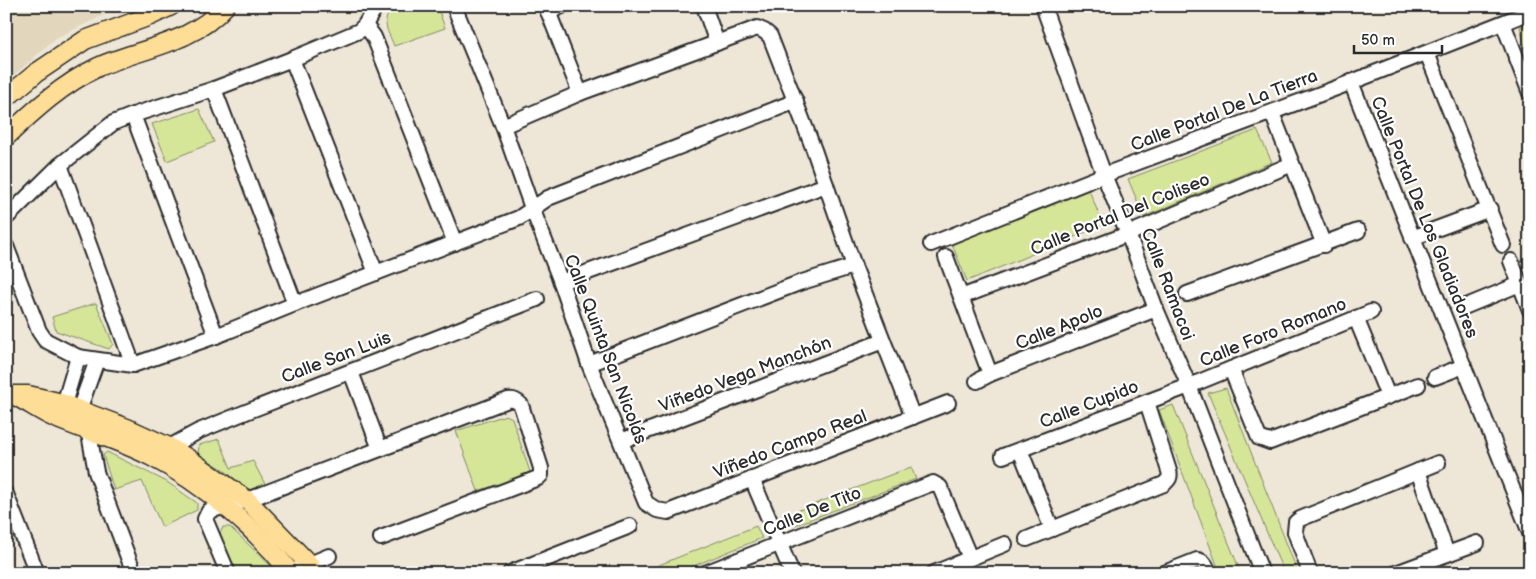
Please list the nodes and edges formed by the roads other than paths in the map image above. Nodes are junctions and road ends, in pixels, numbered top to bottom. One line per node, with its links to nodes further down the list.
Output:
1 (171, 6): 19 (main road)
2 (225, 6): 24 (main road)
3 (376, 6): 11 (street)
4 (454, 6): 23 (street, Calle Quinta San Nicolás)
5 (562, 6): 8 (street)
6 (704, 6): 12 (street)
7 (1043, 6): 27 (street, Calle Ramacoi)
8 (547, 9): 17 (street)
9 (1530, 12): 10 (street, Calle Portal De La Tierra)
10 (1503, 23): 13 (street, Calle Portal De La Tierra); 18 (street)
11 (365, 25): 14 (street); 35 (street)
12 (717, 43): 17 (street); 20 (street)
13 (1427, 53): 15 (street, Calle Portal De La Tierra); 30 (street)
14 (292, 59): 16 (street); 43 (street)
15 (1351, 82): 21 (street, Calle Portal De La Tierra); 34 (street, Calle Portal De Los Gladiadores)
16 (214, 89): 22 (street); 49 (street)
17 (580, 93): 23 (street)
18 (1530, 93)
19 (6, 98)
20 (796, 101): 28 (street); 29 (street)
21 (1272, 113): 25 (street); 27 (street, Calle Portal De La Tierra)
22 (133, 115): 26 (street); 55 (street)
23 (503, 126): 29 (street, Calle Quinta San Nicolás)
24 (6, 137)
25 (1292, 164): 33 (street, Calle Portal Del Coliseo); 37 (street)
26 (60, 165): 31 (street); 60 (street)
27 (1104, 175): 33 (street, Calle Ramacoi); 36 (street, Calle Portal De La Tierra)
28 (826, 184): 42 (street); 44 (street)
29 (532, 208): 35 (street); 44 (street, Calle Quinta San Nicolás)
30 (1490, 209): 34 (street); 38 (street)
31 (6, 218)
32 (1358, 231): 37 (street)
33 (1128, 234): 47 (street, Calle Portal Del Coliseo); 51 (street, Calle Ramacoi)
34 (1412, 238): 61 (street, Calle Portal De Los Gladiadores)
35 (455, 243): 43 (street)
36 (932, 244)
37 (1324, 245): 46 (street)
38 (1503, 245)
39 (6, 246): 57 (street)
40 (946, 258): 47 (street)
41 (1511, 261): 45 (street)
42 (854, 266): 56 (street); 59 (street)
43 (376, 273): 49 (street)
44 (561, 282): 59 (street, Calle Quinta San Nicolás)
45 (1520, 284): 50 (street); 52 (street)
46 (1187, 294)
47 (961, 297): 64 (street)
48 (537, 299): 63 (street, Calle San Luis)
49 (295, 304): 55 (street)
50 (1464, 307)
51 (1156, 309): 64 (street, Calle Apolo); 68 (street, Calle Ramacoi)
52 (1530, 310)
53 (1371, 312): 54 (street, Calle Foro Romano)
54 (1356, 318): 62 (street, Calle Foro Romano); 70 (street)
55 (216, 336): 60 (street)
56 (883, 341): 74 (street); 76 (street, Viñedo Vega Manchón)
57 (78, 357): 58 (street); 73 (street)
58 (97, 360): 60 (street); 73 (street)
59 (590, 364): 76 (street, Calle Quinta San Nicolás)
60 (134, 365)
61 (1464, 366): 65 (street, Calle Portal De Los Gladiadores); 91 (street, Calle Portal De Los Gladiadores)
62 (1231, 369): 68 (street, Calle Foro Romano); 70 (street)
63 (351, 372): 77 (street, Calle San Luis); 78 (street)
64 (990, 374): 66 (street, Calle Apolo)
65 (1435, 378)
66 (977, 381)
67 (1418, 385): 70 (street)
68 (1189, 386): 71 (street, Calle Cupido); 111 (street, Calle Ramacoi)
69 (9, 395): 73 (main road); 75 (main road)
70 (1388, 396)
71 (1147, 402): 79 (street, Calle Cupido); 90 (street)
72 (948, 403): 74 (street, Viñedo Campo Real)
73 (77, 409): 75 (street); 77 (main road)
74 (913, 417): 84 (street, Viñedo Campo Real)
75 (87, 430): 80 (main road); 103 (street)
76 (621, 441): 87 (street, Calle Quinta San Nicolás)
77 (169, 447): 80 (street, Calle San Luis); 86 (main road)
78 (380, 449): 86 (street); 92 (street)
79 (1020, 450): 81 (street, Calle Cupido); 90 (street)
80 (151, 456): 88 (main road)
81 (1003, 456)
82 (1438, 463): 83 (street)
83 (1418, 470): 97 (street); 112 (street)
84 (752, 479): 87 (street, Viñedo Campo Real); 95 (street)
85 (6, 494): 102 (street)
86 (246, 500): 88 (street); 100 (main road)
87 (646, 503)
88 (224, 506): 101 (main road); 104 (street)
89 (630, 526): 105 (street)
90 (1052, 530): 93 (street)
91 (1530, 533)
92 (381, 538)
93 (1028, 539)
94 (1477, 543): 97 (street)
95 (780, 544): 99 (street, Calle De Tito); 106 (street, Calle De Tito); 107 (street)
96 (1005, 544): 99 (street)
97 (1447, 554): 113 (street)
98 (329, 556): 100 (street)
99 (970, 558): 108 (street)
100 (311, 569): 101 (street)
101 (290, 572)
102 (37, 573)
103 (134, 573)
104 (228, 573)
105 (510, 573)
106 (705, 573)
107 (792, 573)
108 (934, 573)
109 (1164, 573): 110 (street)
110 (1209, 573)
111 (1262, 573)
112 (1310, 573)
113 (1396, 573)

